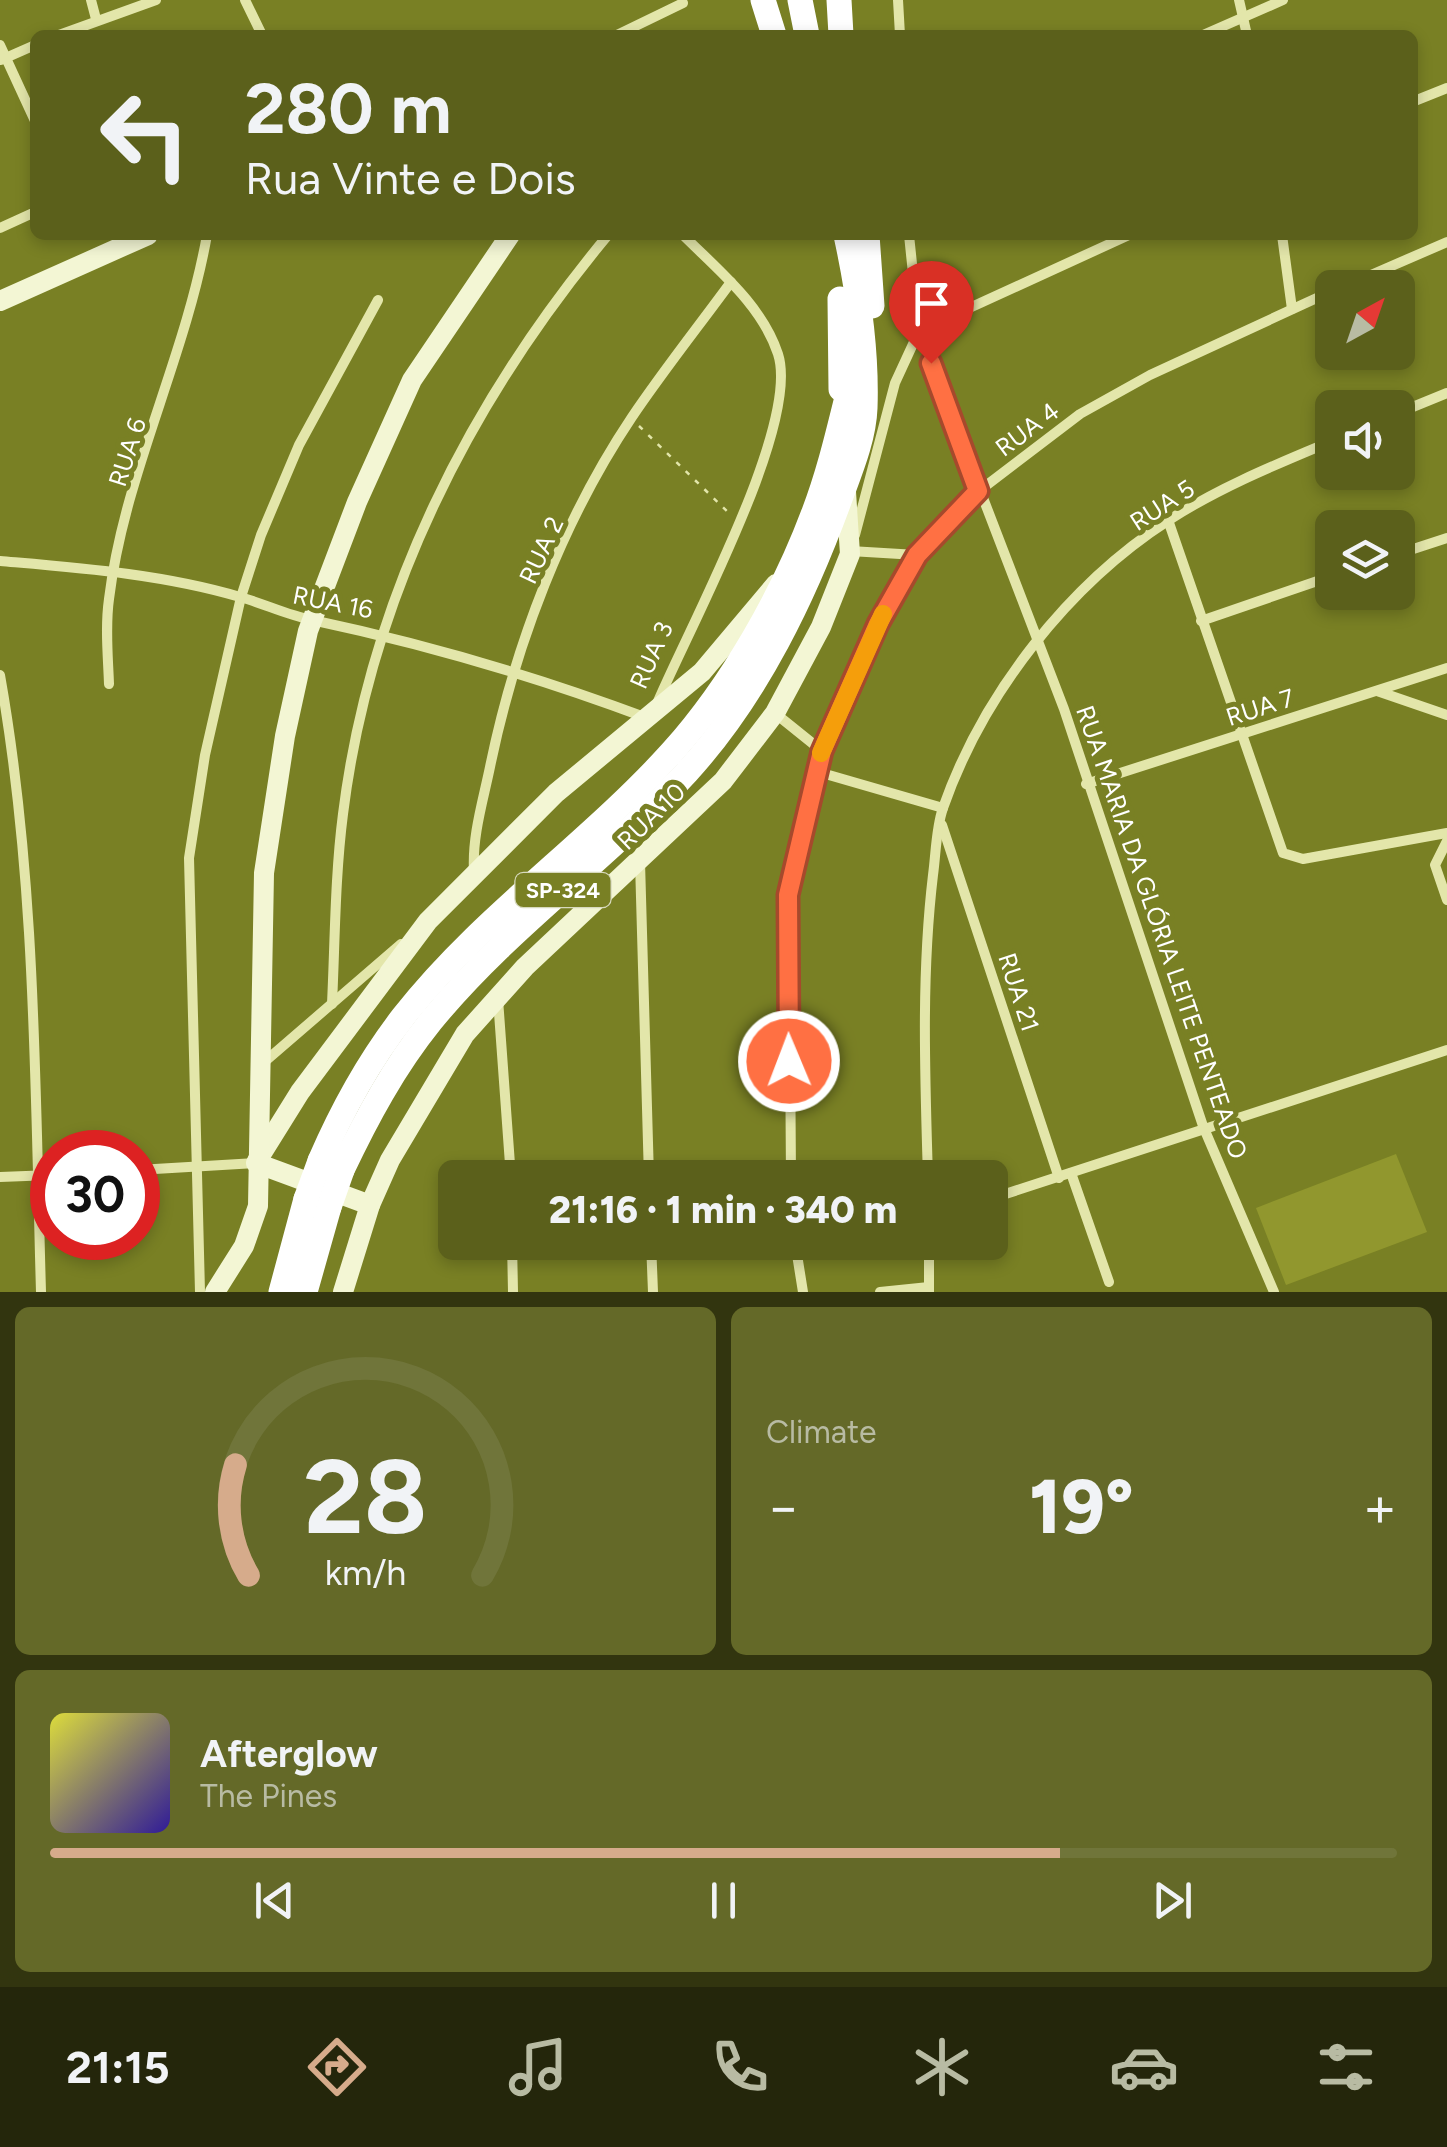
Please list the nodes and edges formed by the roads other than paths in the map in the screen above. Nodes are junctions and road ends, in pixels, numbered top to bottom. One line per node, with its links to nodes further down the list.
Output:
1 (91, 0): 12 (street)
2 (156, 0): 12 (street)
3 (245, 0): 14 (street)
4 (764, 0): 16 (highway)
5 (800, 0): 17 (highway)
6 (838, 0): 18 (highway)
7 (898, 0): 19 (street)
8 (1239, 0): 11 (street)
9 (1283, 0): 11 (street)
10 (683, 3): 15 (street)
11 (1243, 16): 20 (street); 21 (street)
12 (96, 19): 13 (street)
13 (71, 30)
14 (260, 30)
15 (628, 30)
16 (773, 30)
17 (806, 30)
18 (841, 30)
19 (900, 30)
20 (1214, 30)
21 (1245, 30)
22 (0, 45): 24 (street)
23 (30, 48): 24 (street)
24 (3, 59): 27 (street)
25 (1447, 88): 26 (street)
26 (1418, 100)
27 (30, 111)
28 (30, 214): 29 (street)
29 (0, 228)
30 (137, 240): 46 (main road)
31 (205, 240): 64 (street, RUA 6)
32 (507, 240): 67 (main road)
33 (604, 240): 69 (street)
34 (688, 240): 43 (street, RUA 3)
35 (831, 240): 53 (highway)
36 (847, 240): 49 (highway, SP-324)
37 (867, 240): 52 (highway)
38 (910, 240): 48 (street, RUA MARIA DA GLÓRIA LEITE PENTEADO)
39 (1118, 240): 48 (street)
40 (1283, 240): 47 (street)
41 (1447, 242): 42 (street)
42 (1382, 270)
43 (731, 282): 72 (street, RUA 2); 78 (street, RUA 3)
44 (1315, 299): 47 (street, RUA 4)
45 (378, 300): 66 (street)
46 (0, 301)
47 (1292, 309): 56 (street, RUA 4)
48 (919, 331): 56 (street, RUA MARIA DA GLÓRIA LEITE PENTEADO); 60 (street, RUA 10)
49 (860, 347): 52 (highway, SP-324); 53 (highway, SP-324)
50 (1447, 393): 51 (street)
51 (1415, 407)
52 (865, 410): 55 (highway, SP-324)
53 (841, 421): 63 (highway, SP-324)
54 (1315, 448): 57 (street, RUA 5)
55 (845, 485): 60 (main road); 101 (highway, SP-324)
56 (978, 491): 61 (street, RUA 4); 70 (street, RUA MARIA DA GLÓRIA LEITE PENTEADO)
57 (1168, 520): 68 (street); 70 (street, RUA 5)
58 (1447, 538): 59 (street)
59 (1415, 548)
60 (850, 554): 61 (street); 76 (main road, RUA 10 / SP-324)
61 (917, 555): 80 (street, RUA 4)
62 (0, 560): 64 (street, RUA 16)
63 (790, 567): 78 (main road); 101 (highway, SP-324)
64 (114, 571): 66 (street, RUA 16); 74 (street, RUA 6)
65 (1315, 582): 68 (street)
66 (241, 597): 67 (street, RUA 16); 102 (street)
67 (312, 620): 69 (street, RUA 16); 93 (main road)
68 (1202, 621): 79 (street)
69 (384, 633): 72 (street, RUA 16); 91 (street)
70 (1038, 639): 82 (street, RUA MARIA DA GLÓRIA LEITE PENTEADO); 83 (street, RUA 5)
71 (1447, 668): 75 (street, RUA 7)
72 (516, 669): 78 (street, RUA 16); 87 (street, RUA 2)
73 (0, 675): 95 (street)
74 (108, 684)
75 (1378, 690): 77 (street); 79 (street, RUA 7)
76 (775, 713): 80 (street); 86 (main road, RUA 10 / SP-324)
77 (1447, 715)
78 (650, 719): 87 (main road, RUA 3)
79 (1240, 734): 82 (street, RUA 7); 84 (street)
80 (822, 751): 81 (street, RUA 4)
81 (815, 771): 83 (street); 98 (street, RUA 4)
82 (1086, 784): 94 (street, RUA MARIA DA GLÓRIA LEITE PENTEADO)
83 (942, 814): 99 (street, RUA 5); 105 (street, RUA 21)
84 (1447, 833)
85 (1447, 841): 88 (street)
86 (640, 861): 90 (main road, RUA 10 / SP-324); 97 (street)
87 (474, 871): 89 (main road, RUA 3)
88 (1447, 900)
89 (428, 922): 91 (street, RUA 3); 100 (main road)
90 (497, 996): 96 (street); 109 (main road, RUA 10 / SP-324)
91 (332, 1004): 93 (street, RUA 3)
92 (1447, 1050): 94 (street)
93 (262, 1064): 100 (main road)
94 (1203, 1126): 105 (street); 127 (street, RUA MARIA DA GLÓRIA LEITE PENTEADO)
95 (35, 1130)
96 (510, 1160)
97 (648, 1160)
98 (791, 1160)
99 (928, 1160)
100 (256, 1163): 102 (street); 109 (main road); 119 (main road)
101 (331, 1165): 108 (highway, SP-324, bridge)
102 (196, 1167): 103 (street); 118 (street)
103 (160, 1169)
104 (30, 1176): 106 (street)
105 (1065, 1176): 107 (street); 115 (street, RUA 21)
106 (0, 1177)
107 (1008, 1193)
108 (317, 1203): 120 (highway, SP-324); 121 (highway, SP-324)
109 (370, 1204): 122 (main road, RUA 10 / SP-324)
110 (40, 1260): 117 (street)
111 (512, 1260): 123 (street)
112 (652, 1260): 124 (street)
113 (798, 1260): 125 (street)
114 (929, 1260): 116 (street)
115 (1109, 1282)
116 (929, 1290): 126 (street)
117 (41, 1292)
118 (200, 1292)
119 (214, 1292)
120 (281, 1292)
121 (305, 1292)
122 (343, 1292)
123 (513, 1292)
124 (653, 1292)
125 (802, 1292)
126 (880, 1292)
127 (1274, 1292)

